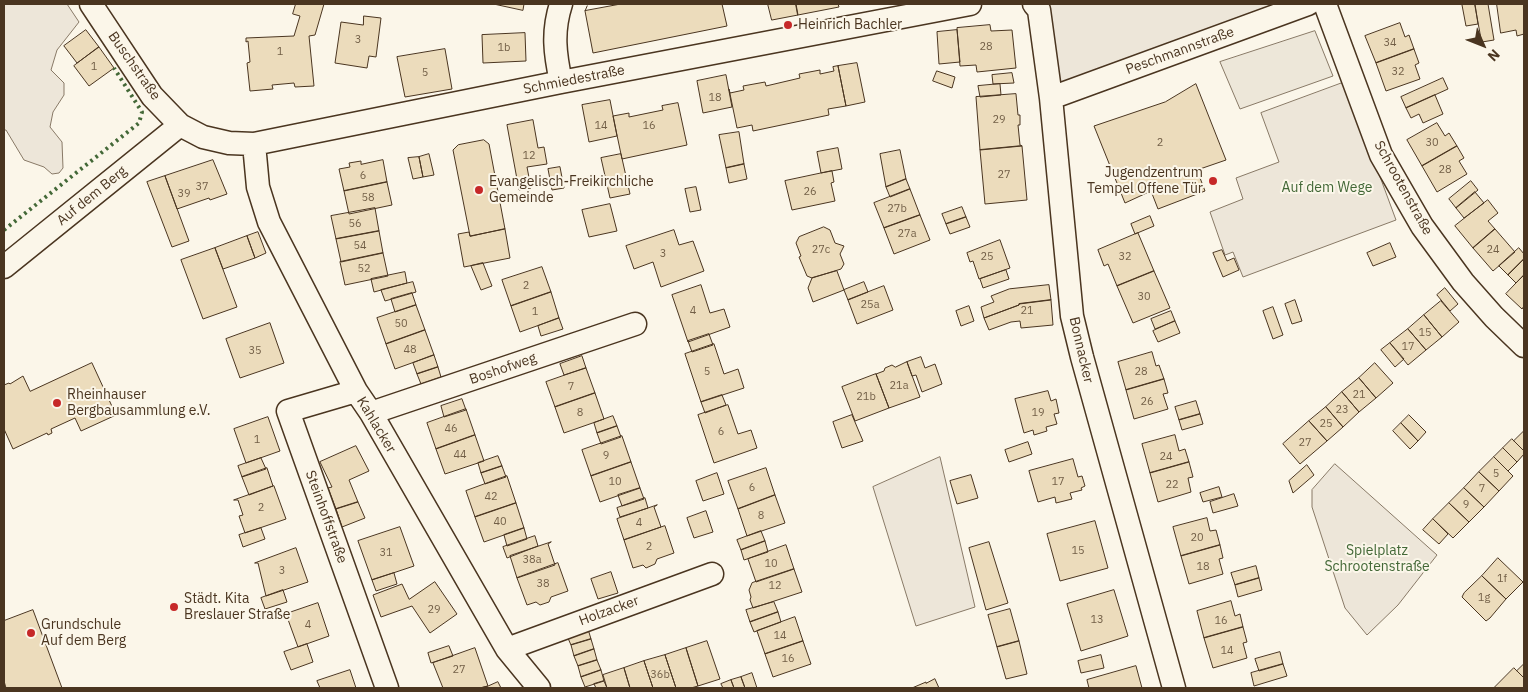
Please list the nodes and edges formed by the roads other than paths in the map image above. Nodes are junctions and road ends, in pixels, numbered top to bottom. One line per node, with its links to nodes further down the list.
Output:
1 (91, 4): 9 (street, Buschstraße)
2 (561, 4): 7 (street)
3 (970, 4): 7 (street, Schmiedestraße)
4 (1034, 4): 8 (street, Bonnacker)
5 (1308, 4): 8 (street, Peschmannstraße)
6 (1325, 4): 13 (street, Schrootenstraße)
7 (561, 82): 10 (street, Schmiedestraße)
8 (1051, 98): 20 (street, Bonnacker)
9 (180, 125): 10 (street, Schmiedestraße); 11 (street, Auf dem Berg)
10 (254, 144): 14 (street, Kahlacker)
11 (4, 267)
12 (635, 324): 15 (street, Boshofweg)
13 (1524, 346)
14 (356, 391): 15 (street, Kahlacker); 18 (street, Steinhoffstraße)
15 (370, 413): 17 (street, Kahlacker)
16 (712, 574): 17 (street, Holzacker)
17 (506, 649): 19 (street, Kahlacker)
18 (387, 688)
19 (539, 688)
20 (1174, 688)

